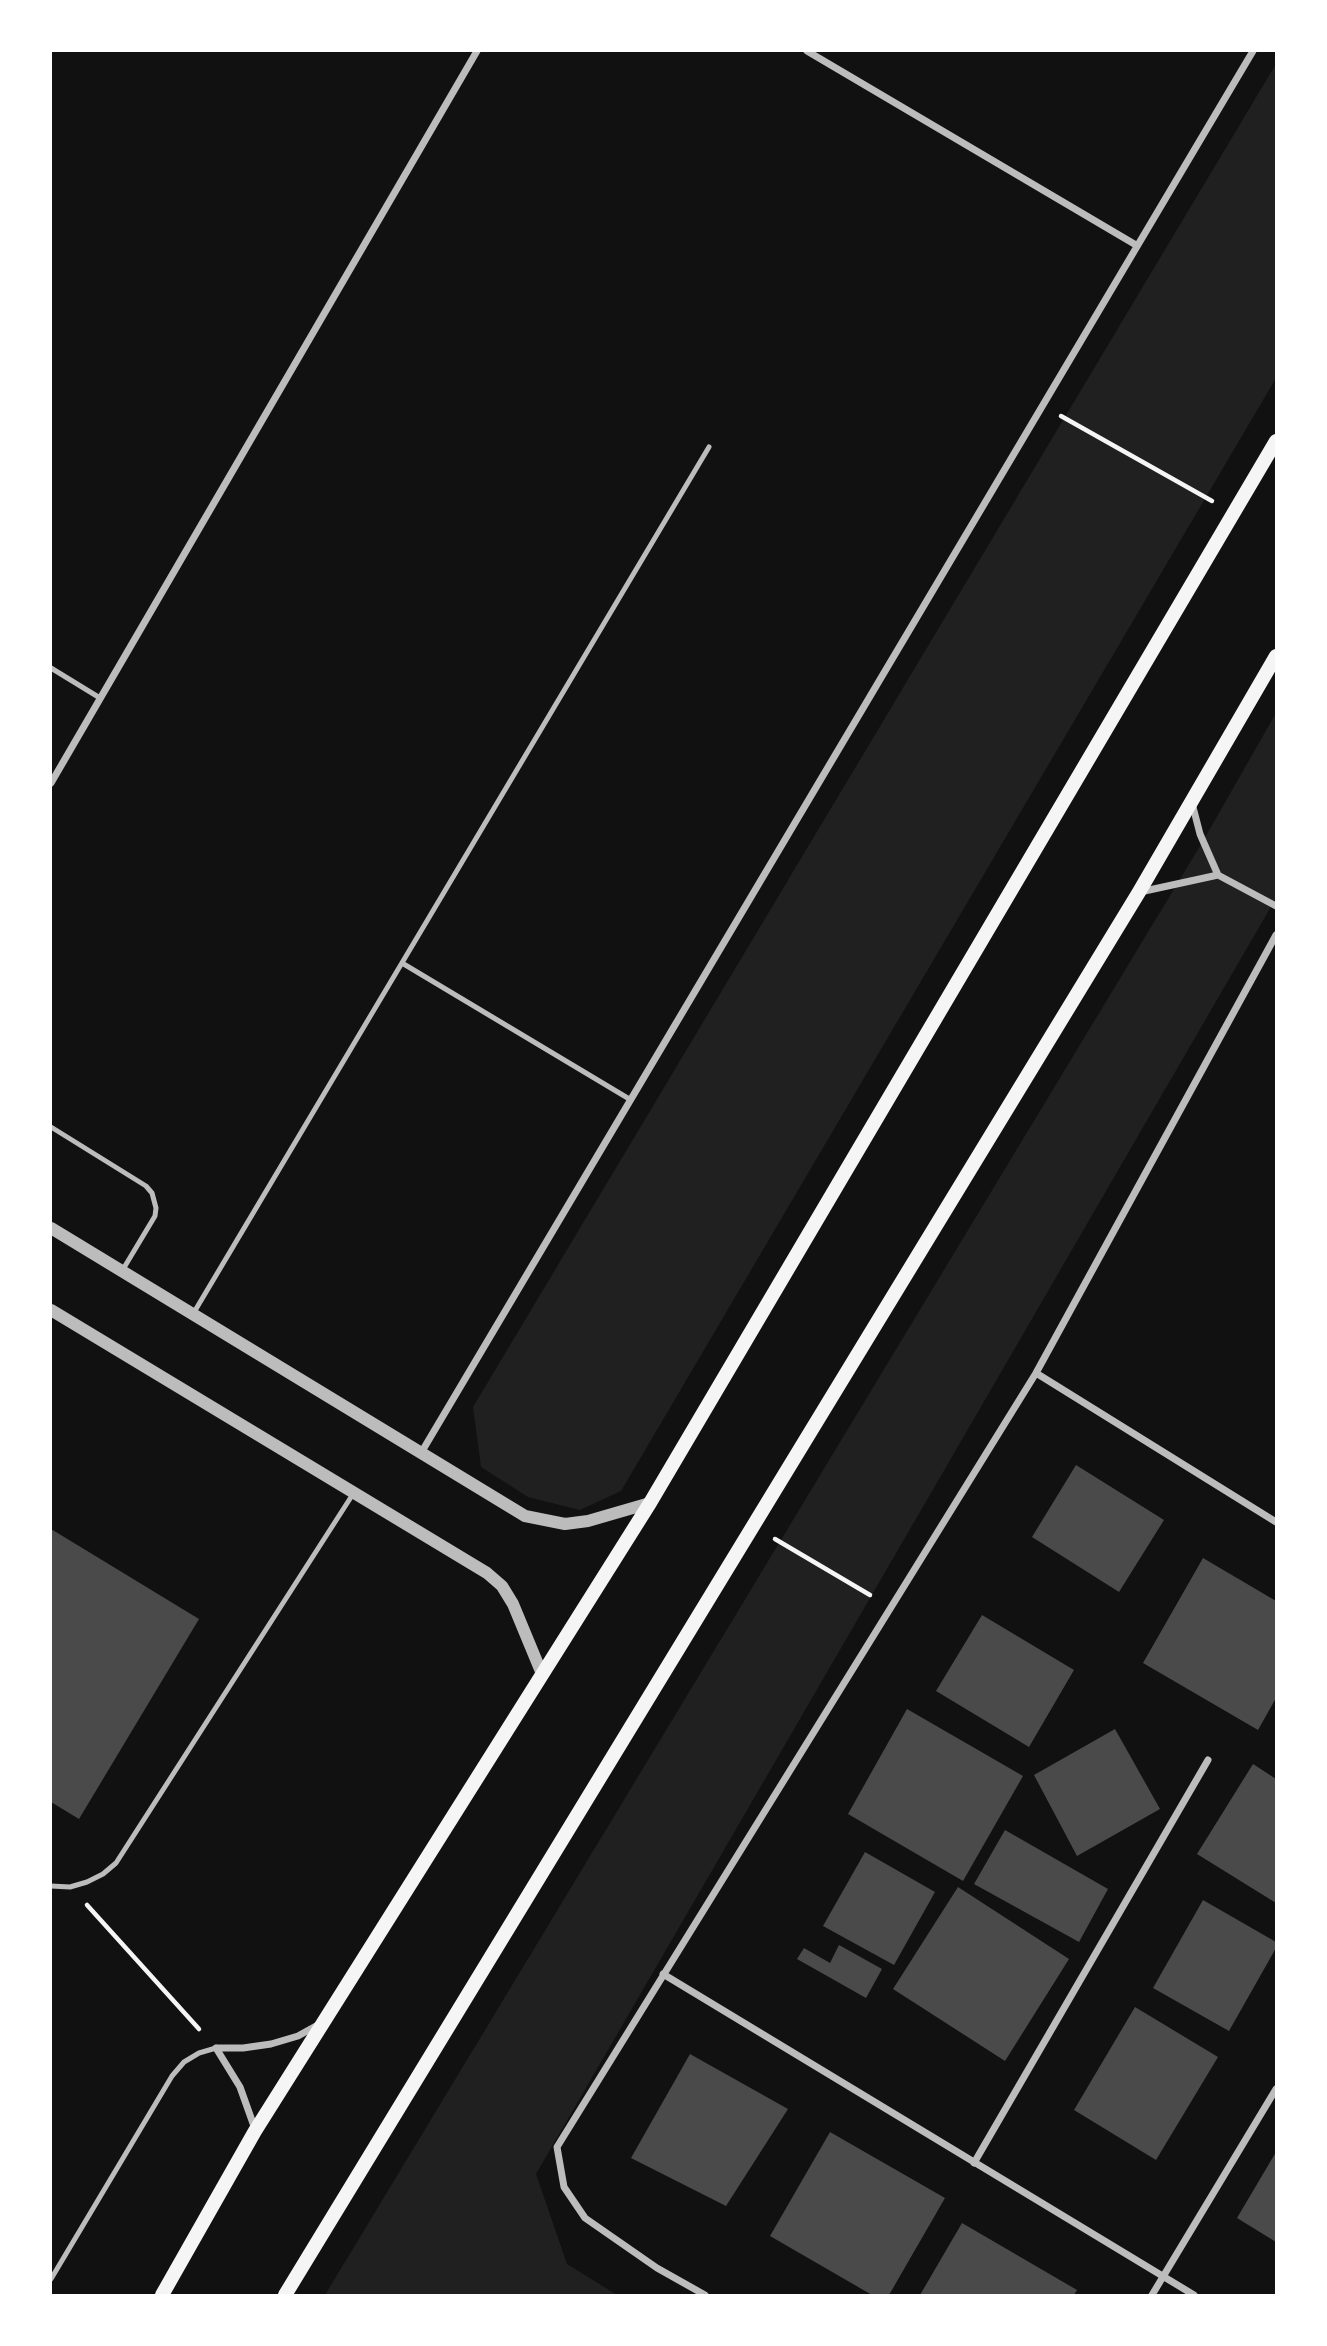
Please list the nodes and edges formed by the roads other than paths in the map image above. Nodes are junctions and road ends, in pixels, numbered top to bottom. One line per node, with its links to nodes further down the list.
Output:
1 (477, 51): 9 (street)
2 (807, 51): 4 (street)
3 (1253, 51): 4 (street)
4 (1136, 245): 17 (street)
5 (1276, 441): 26 (main road)
6 (709, 447): 16 (lane)
7 (1276, 656): 11 (main road)
8 (51, 668): 9 (lane)
9 (100, 698): 10 (street)
10 (51, 783)
11 (1191, 802): 12 (street); 13 (main road)
12 (1218, 875): 13 (street); 14 (street)
13 (1139, 892): 40 (main road)
14 (1276, 906)
15 (1276, 935): 23 (street)
16 (402, 963): 17 (lane); 22 (lane)
17 (631, 1100): 24 (street)
18 (51, 1127): 20 (lane)
19 (51, 1228): 20 (street)
20 (122, 1271): 22 (street)
21 (51, 1310): 25 (street)
22 (193, 1314): 24 (street)
23 (1035, 1373): 27 (street); 31 (street)
24 (421, 1454): 26 (street)
25 (355, 1492): 28 (street); 30 (lane)
26 (650, 1503): 28 (main road)
27 (1276, 1522)
28 (542, 1674): 32 (main road)
29 (1208, 1760): 36 (street)
30 (51, 1886)
31 (663, 1974): 36 (street); 41 (street)
32 (323, 2023): 33 (street); 35 (main road)
33 (216, 2048): 35 (street); 38 (lane)
34 (1276, 2089): 37 (street)
35 (255, 2131): 39 (main road)
36 (974, 2163): 37 (street)
37 (1163, 2277): 42 (street); 43 (street)
38 (51, 2279)
39 (162, 2295)
40 (285, 2295)
41 (705, 2295)
42 (1152, 2295)
43 (1194, 2295)

